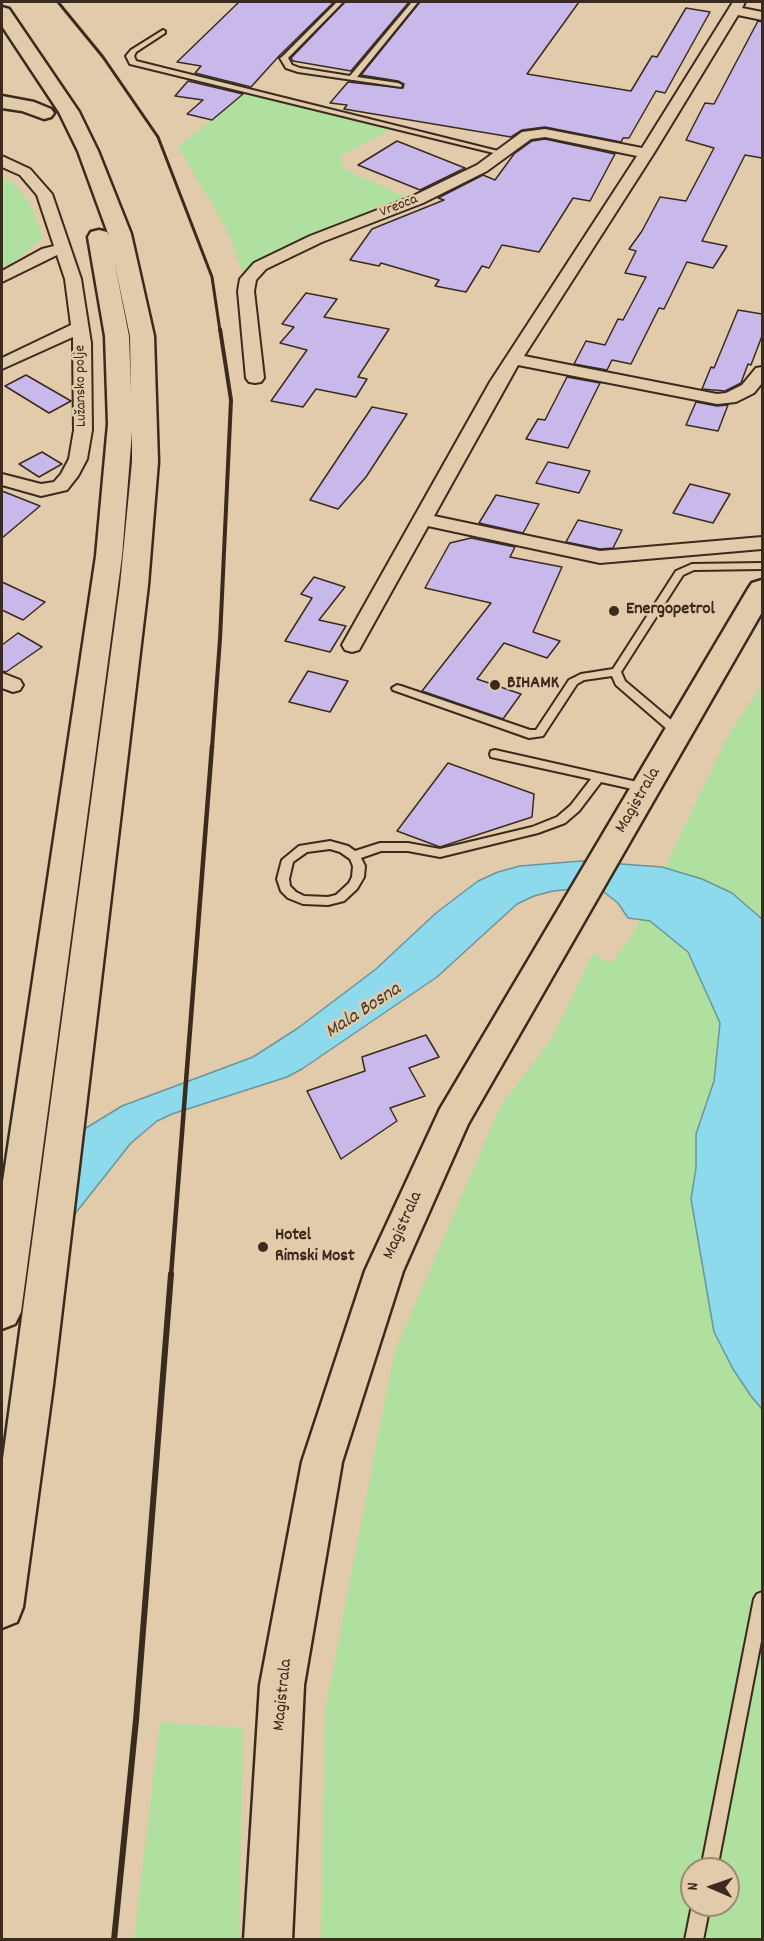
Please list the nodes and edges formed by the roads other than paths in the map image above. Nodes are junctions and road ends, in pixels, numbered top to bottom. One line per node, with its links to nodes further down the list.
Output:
1 (340, 2): 7 (lane)
2 (415, 2): 7 (lane)
3 (736, 6): 5 (street); 12 (street)
4 (2, 13): 37 (main road)
5 (762, 16)
6 (163, 32): 11 (lane)
7 (352, 78): 8 (lane)
8 (398, 85)
9 (26, 86): 10 (main road)
10 (2, 102)
11 (502, 153): 12 (street, Vreoca); 21 (street, Vreoca)
12 (646, 153): 18 (street)
13 (2, 161): 15 (street, Lužansko polje)
14 (91, 218): 35 (main road)
15 (63, 248): 16 (street); 17 (street, Lužansko polje)
16 (2, 277)
17 (80, 327): 19 (street, Lužansko polje); 22 (street, Lužansko polje)
18 (513, 359): 20 (street); 23 (street)
19 (2, 364)
20 (762, 372)
21 (255, 378)
22 (2, 479)
23 (422, 519): 24 (street); 27 (street)
24 (762, 543)
25 (762, 566): 28 (lane)
26 (762, 589): 30 (main road, Magistrala)
27 (352, 645)
28 (615, 672): 29 (lane); 30 (lane)
29 (397, 688)
30 (679, 733): 33 (main road, Magistrala)
31 (495, 754): 32 (lane)
32 (599, 777): 33 (lane); 34 (lane)
33 (644, 794): 40 (main road, Magistrala)
34 (354, 856): 34 (lane)
35 (2, 1312)
36 (762, 1599): 38 (lane)
37 (2, 1607)
38 (711, 1857)
39 (699, 1917): 41 (lane)
40 (268, 1940)
41 (694, 1940)

